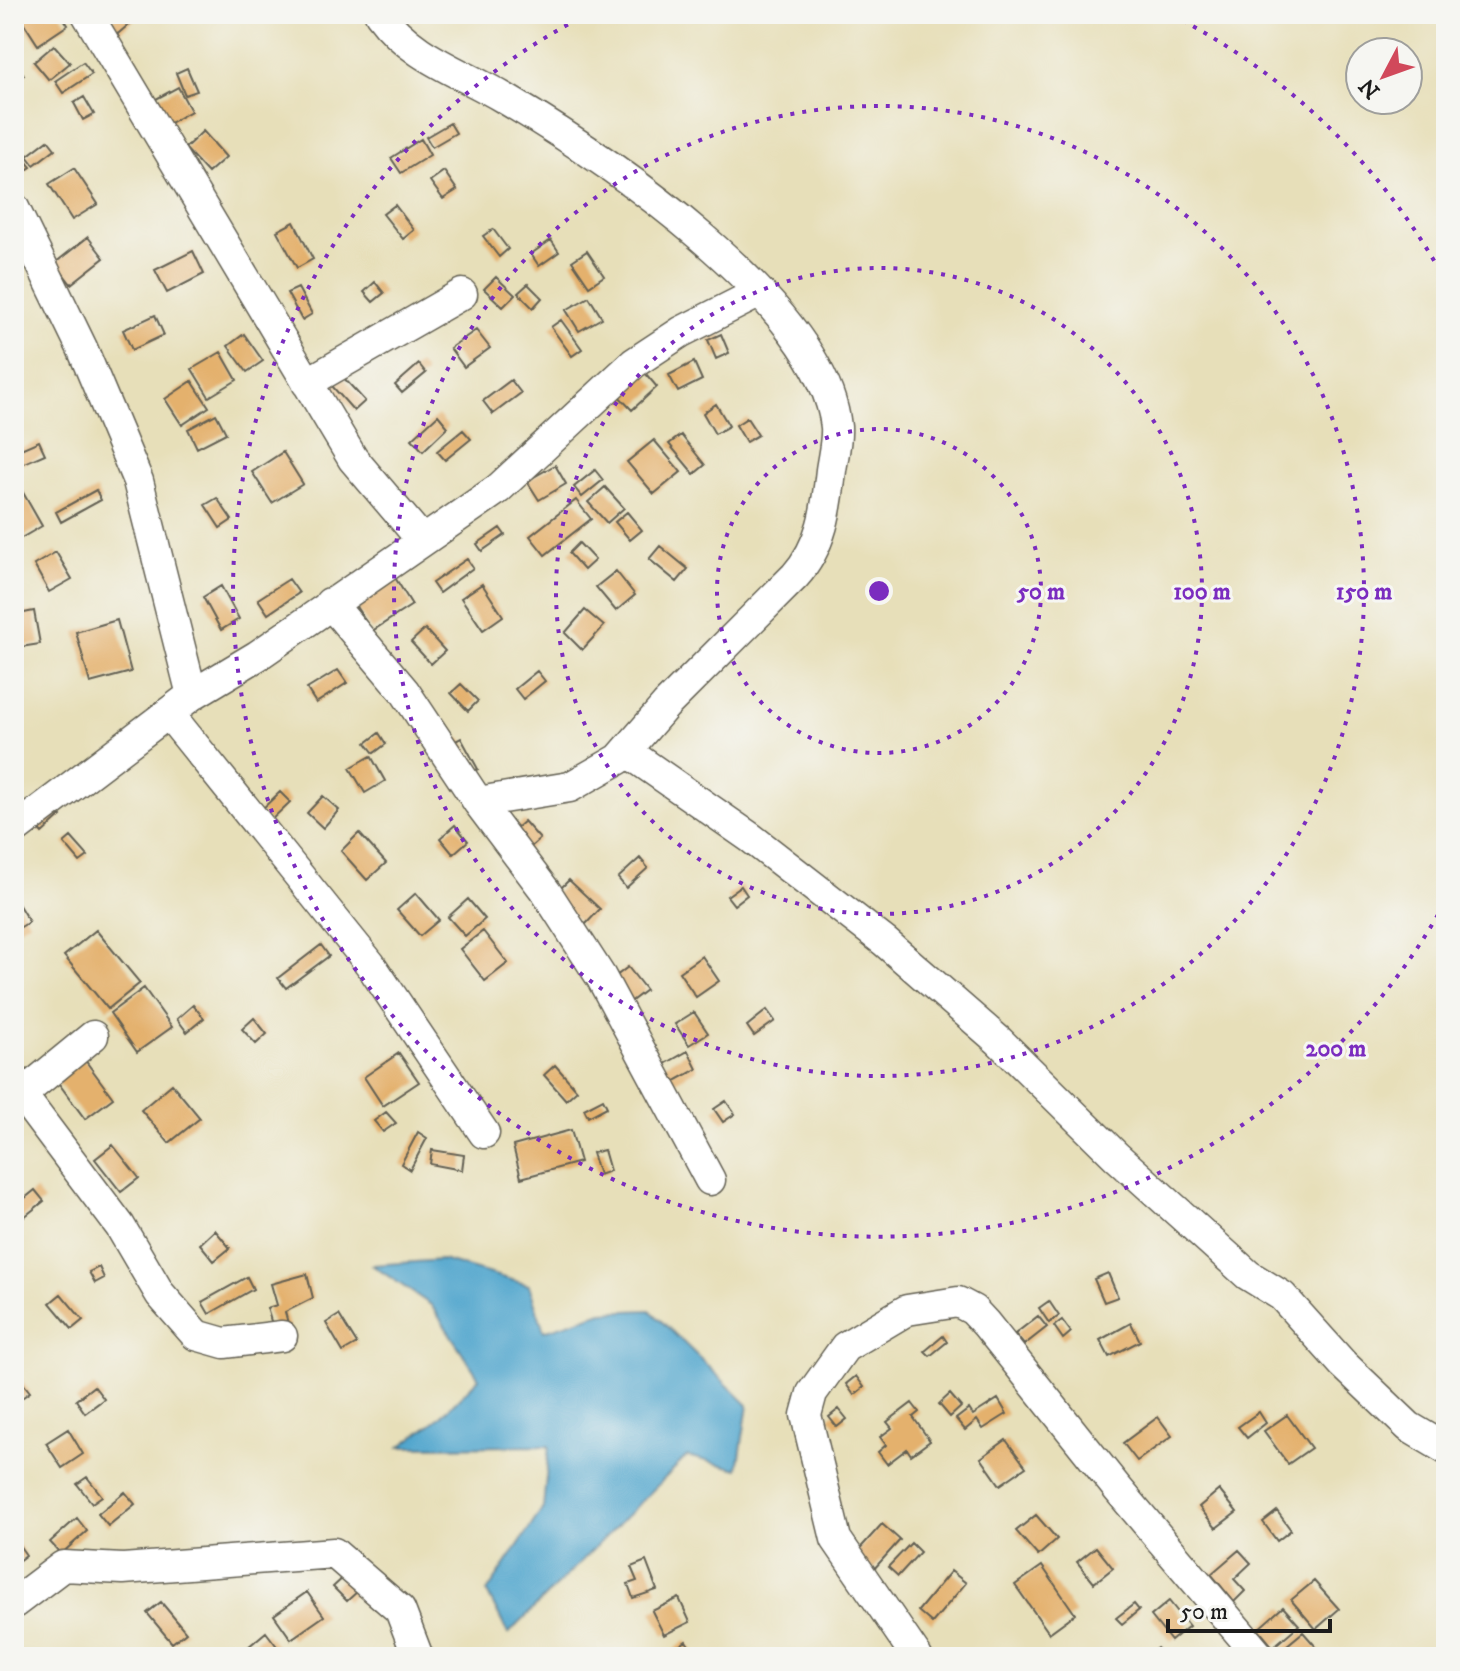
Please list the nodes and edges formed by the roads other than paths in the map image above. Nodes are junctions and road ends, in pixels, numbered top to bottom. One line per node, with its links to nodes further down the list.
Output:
1 (87, 14): 6 (street)
2 (380, 14): 4 (street)
3 (14, 208): 9 (street)
4 (758, 293): 7 (street); 10 (street)
5 (462, 294): 6 (street)
6 (307, 383): 7 (street)
7 (421, 539): 8 (street)
8 (330, 603): 9 (street); 11 (street)
9 (180, 704): 12 (street); 15 (street)
10 (626, 751): 11 (street); 18 (street)
11 (478, 802): 16 (street)
12 (14, 830)
13 (93, 1036): 14 (street)
14 (18, 1090): 17 (street)
15 (484, 1133)
16 (710, 1180)
17 (282, 1336)
18 (1446, 1449)
19 (14, 1603): 20 (street)
20 (418, 1657)
21 (917, 1657): 22 (street)
22 (1260, 1657)

